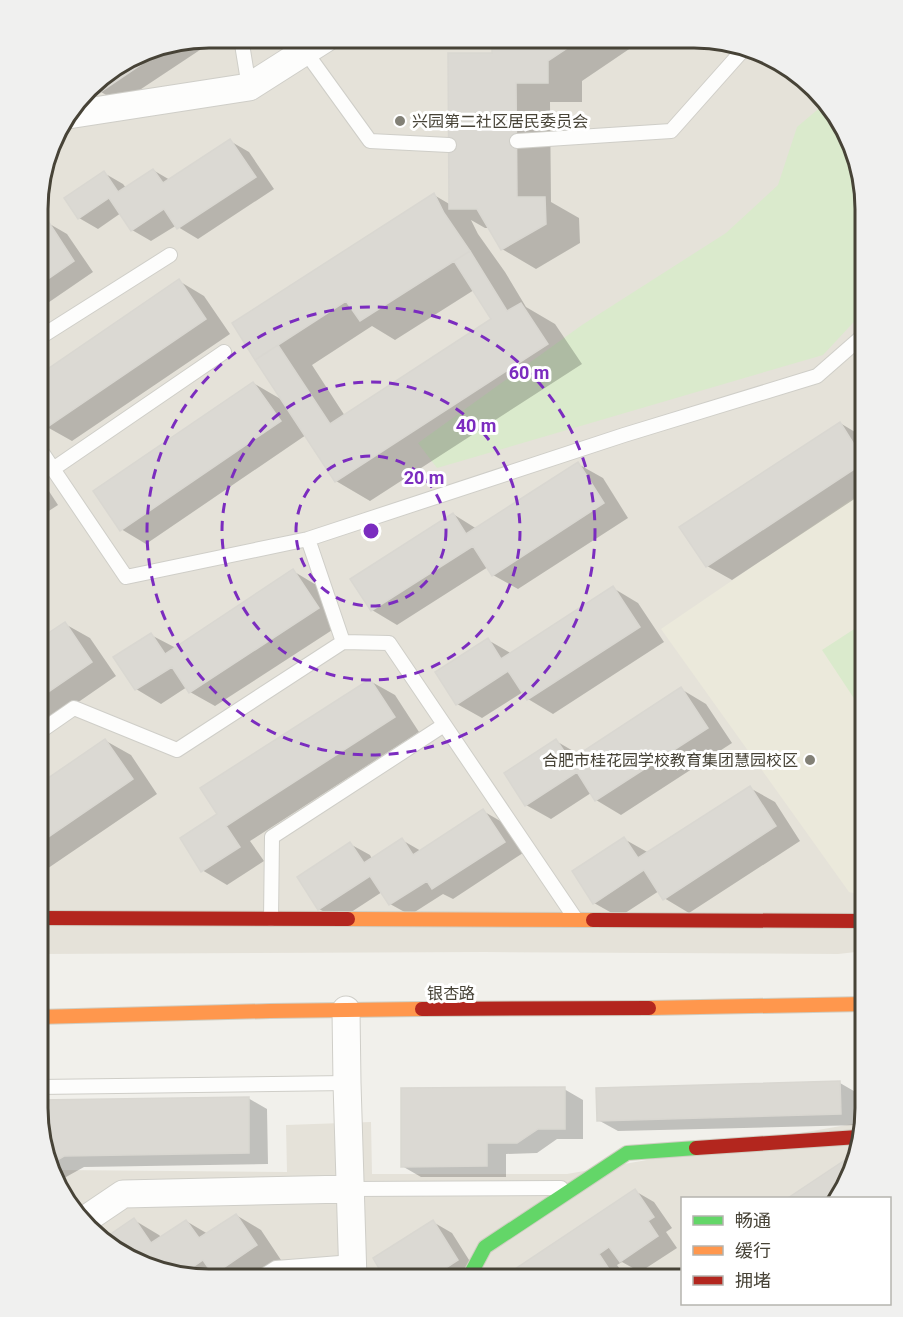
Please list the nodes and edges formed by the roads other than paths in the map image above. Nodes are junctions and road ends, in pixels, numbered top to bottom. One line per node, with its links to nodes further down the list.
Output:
1 (243, 48): 5 (lane)
2 (309, 48): 5 (street)
3 (317, 48): 8 (lane)
4 (739, 54): 7 (lane)
5 (249, 87): 6 (street)
6 (80, 113)
7 (517, 141)
8 (449, 145)
9 (170, 255): 10 (lane)
10 (48, 332)
11 (855, 343): 15 (lane)
12 (224, 352): 14 (lane)
13 (48, 462): 14 (lane)
14 (53, 469): 15 (lane)
15 (308, 539): 16 (lane)
16 (343, 642): 17 (lane); 18 (lane)
17 (444, 725): 20 (lane); 21 (lane)
18 (48, 726)
19 (48, 918): 20 (street)
20 (271, 919): 21 (street)
21 (576, 920): 22 (street)
22 (855, 921)
23 (855, 1004): 24 (street, 银杏路)
24 (346, 1010): 25 (street, 银杏路); 26 (street)
25 (48, 1017)
26 (346, 1083): 27 (lane); 30 (street)
27 (48, 1087)
28 (852, 1137): 29 (street)
29 (574, 1188): 30 (lane); 35 (street)
30 (350, 1189): 31 (street); 34 (street)
31 (90, 1216)
32 (274, 1269): 33 (lane)
33 (314, 1269)
34 (353, 1269)
35 (474, 1269)

